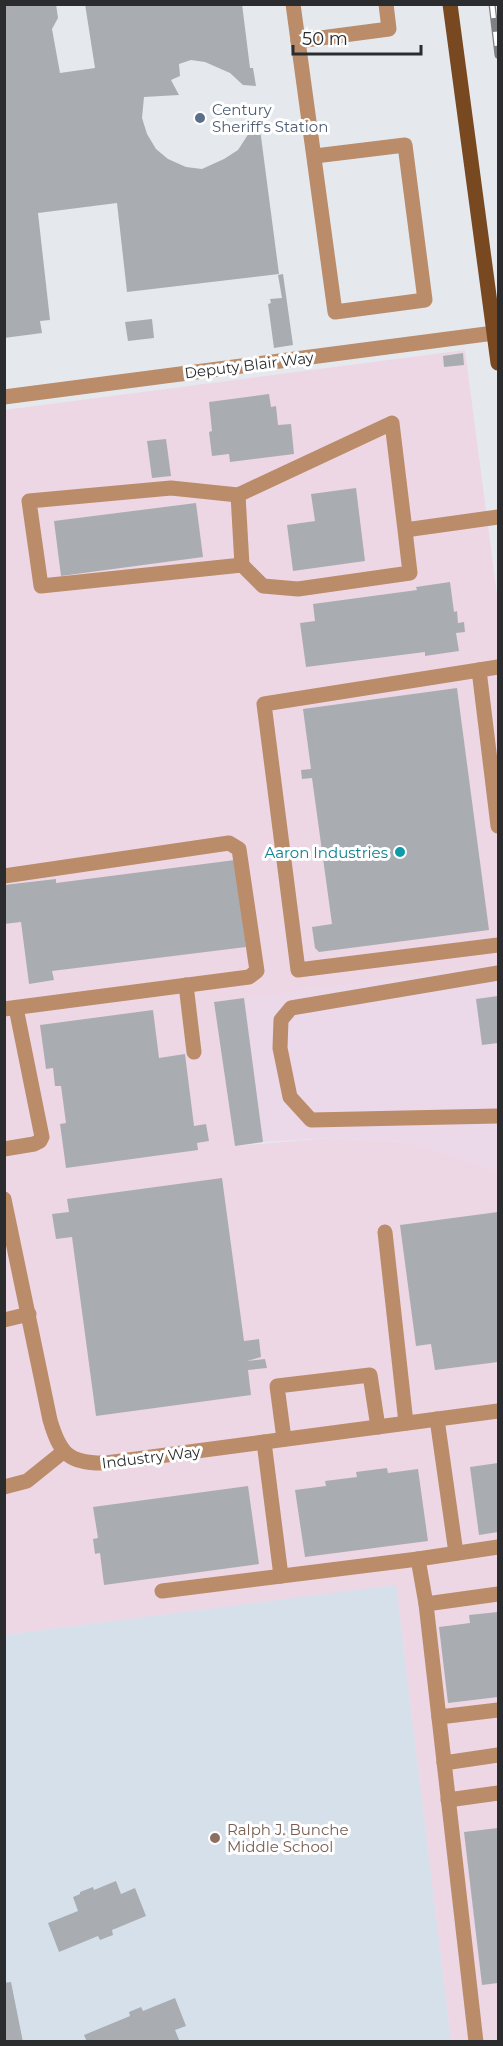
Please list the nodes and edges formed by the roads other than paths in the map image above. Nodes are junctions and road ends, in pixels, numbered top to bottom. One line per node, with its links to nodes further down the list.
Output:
1 (293, 4): 4 (street)
2 (386, 4): 4 (street)
3 (450, 4): 6 (main road)
4 (298, 41): 5 (street)
5 (315, 156): 5 (street)
6 (494, 333): 7 (main road); 8 (street, Deputy Blair Way)
7 (498, 363)
8 (4, 397)
9 (238, 495): 11 (street); 12 (street); 12 (street)
10 (498, 517): 11 (street)
11 (405, 530): 12 (street)
12 (242, 565)
13 (498, 667): 14 (street)
14 (479, 670): 15 (street); 17 (street)
15 (498, 826)
16 (4, 876): 19 (street)
17 (498, 945)
18 (498, 973): 22 (street)
19 (186, 985): 20 (street); 21 (street)
20 (10, 1009): 23 (street)
21 (195, 1052)
22 (498, 1116)
23 (4, 1149)
24 (4, 1199): 26 (street)
25 (385, 1232): 30 (street)
26 (29, 1314): 27 (street); 34 (street)
27 (4, 1320)
28 (498, 1411): 29 (street, Industry Way)
29 (437, 1419): 30 (street, Industry Way); 37 (street)
30 (406, 1423): 31 (street, Industry Way)
31 (378, 1427): 32 (street, Industry Way); 32 (street)
32 (284, 1439): 33 (street, Industry Way)
33 (264, 1442): 34 (street, Industry Way); 39 (street)
34 (63, 1452): 35 (street)
35 (4, 1487)
36 (498, 1547): 37 (street)
37 (456, 1553): 38 (street)
38 (418, 1559): 39 (street); 42 (street)
39 (281, 1576): 40 (street)
40 (162, 1591)
41 (498, 1594): 42 (street)
42 (426, 1604): 44 (street)
43 (498, 1710): 44 (street)
44 (439, 1717): 46 (street)
45 (498, 1755): 46 (street)
46 (444, 1763): 48 (street)
47 (498, 1793): 48 (street)
48 (448, 1800): 49 (street)
49 (476, 2042)

